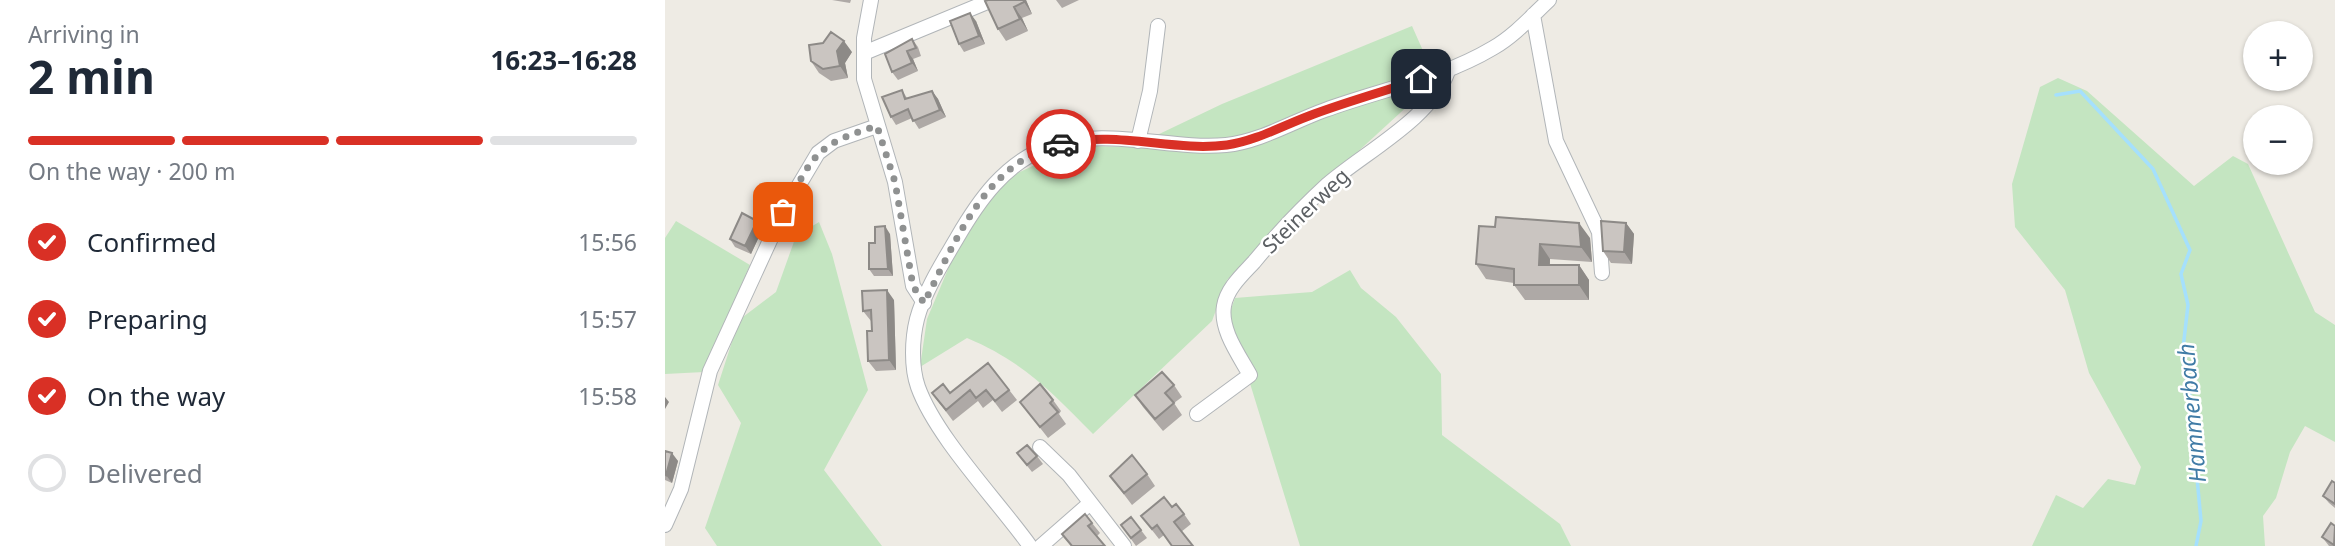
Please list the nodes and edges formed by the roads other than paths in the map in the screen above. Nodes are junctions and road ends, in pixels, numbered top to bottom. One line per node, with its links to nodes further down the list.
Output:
1 (871, 0): 6 (street)
2 (992, 0): 6 (street)
3 (1549, 0): 4 (street)
4 (1533, 15): 7 (street); 10 (street)
5 (1159, 26): 9 (street)
6 (864, 53): 8 (street)
7 (1448, 71): 9 (street); 12 (street, Steinerweg)
8 (877, 126): 11 (street); 15 (street)
9 (1138, 141): 11 (street)
10 (1602, 273)
11 (924, 303): 16 (street)
12 (1198, 414)
13 (1039, 447): 14 (street)
14 (1089, 504): 17 (street); 18 (street)
15 (665, 525)
16 (1030, 546)
17 (1041, 546)
18 (1124, 546)

